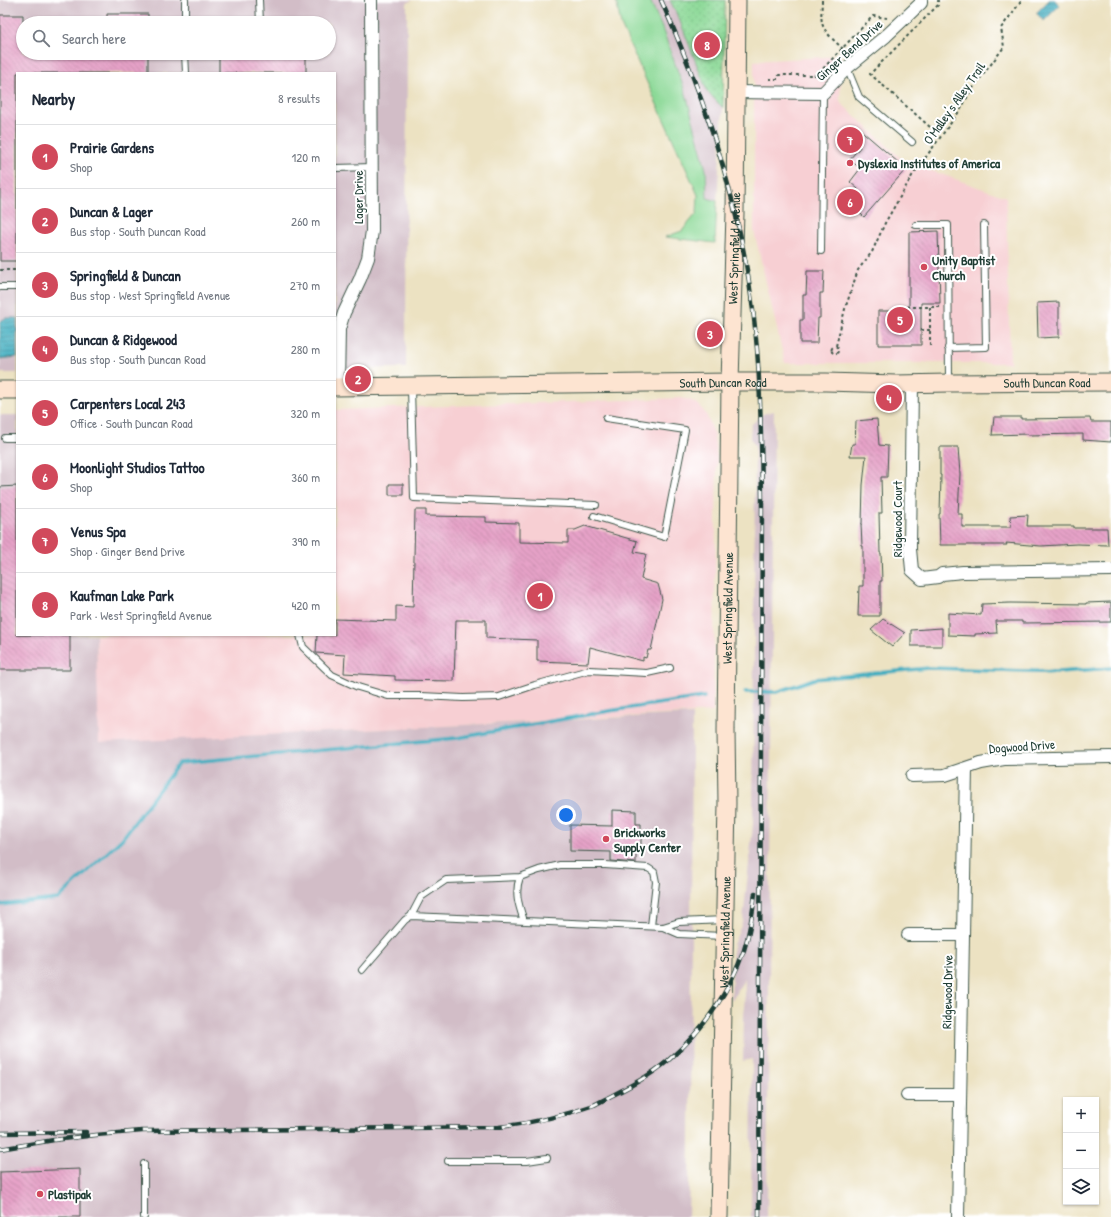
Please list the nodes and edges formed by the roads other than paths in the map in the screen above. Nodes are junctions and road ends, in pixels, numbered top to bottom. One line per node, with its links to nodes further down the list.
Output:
1 (185, 0): 6 (lane)
2 (258, 0): 7 (lane)
3 (371, 0): 14 (street, Lager Drive)
4 (737, 0): 11 (main road, West Springfield Avenue)
5 (921, 0): 9 (street, Ginger Bend Drive)
6 (185, 16)
7 (259, 16)
8 (185, 60): 10 (lane)
9 (847, 68): 12 (street, Ginger Bend Drive); 13 (lane)
10 (186, 72)
11 (735, 92): 12 (street, Ginger Bend Drive); 23 (main road, West Springfield Avenue)
12 (823, 93): 18 (lane)
13 (912, 142)
14 (372, 167): 15 (lane); 21 (street, Lager Drive)
15 (336, 168)
16 (916, 225): 22 (lane)
17 (984, 225): 22 (lane)
18 (820, 251)
19 (16, 286): 20 (lane)
20 (0, 287)
21 (337, 328): 28 (street, Lager Drive)
22 (948, 348): 24 (lane)
23 (730, 382): 26 (main road, South Duncan Road); 27 (main road, South Duncan Road); 47 (main road, West Springfield Avenue)
24 (949, 382): 25 (main road, South Duncan Road); 26 (main road, South Duncan Road)
25 (1111, 382)
26 (912, 384): 36 (street, Ridgewood Court)
27 (410, 386): 28 (main road, South Duncan Road); 34 (lane)
28 (337, 387)
29 (0, 390): 30 (main road)
30 (16, 390)
31 (606, 418): 35 (lane)
32 (5, 438): 33 (lane)
33 (16, 438)
34 (596, 505)
35 (594, 516)
36 (1111, 570)
37 (300, 636): 38 (lane)
38 (670, 668)
39 (1111, 757): 40 (street, Dogwood Drive)
40 (966, 768): 41 (street, Dogwood Drive); 49 (street, Ridgewood Drive)
41 (912, 776)
42 (520, 877): 43 (lane); 44 (lane); 45 (lane)
43 (411, 916): 44 (lane); 50 (lane)
44 (524, 921): 45 (lane)
45 (651, 926): 46 (lane)
46 (663, 927): 47 (lane); 47 (lane)
47 (724, 928): 57 (main road, West Springfield Avenue)
48 (908, 935): 49 (street)
49 (962, 935): 52 (street, Ridgewood Drive)
50 (362, 970)
51 (906, 1095): 52 (street)
52 (960, 1095): 58 (street, Ridgewood Drive)
53 (547, 1158): 54 (lane)
54 (448, 1161)
55 (144, 1164): 56 (lane)
56 (144, 1217)
57 (719, 1217)
58 (958, 1217)

